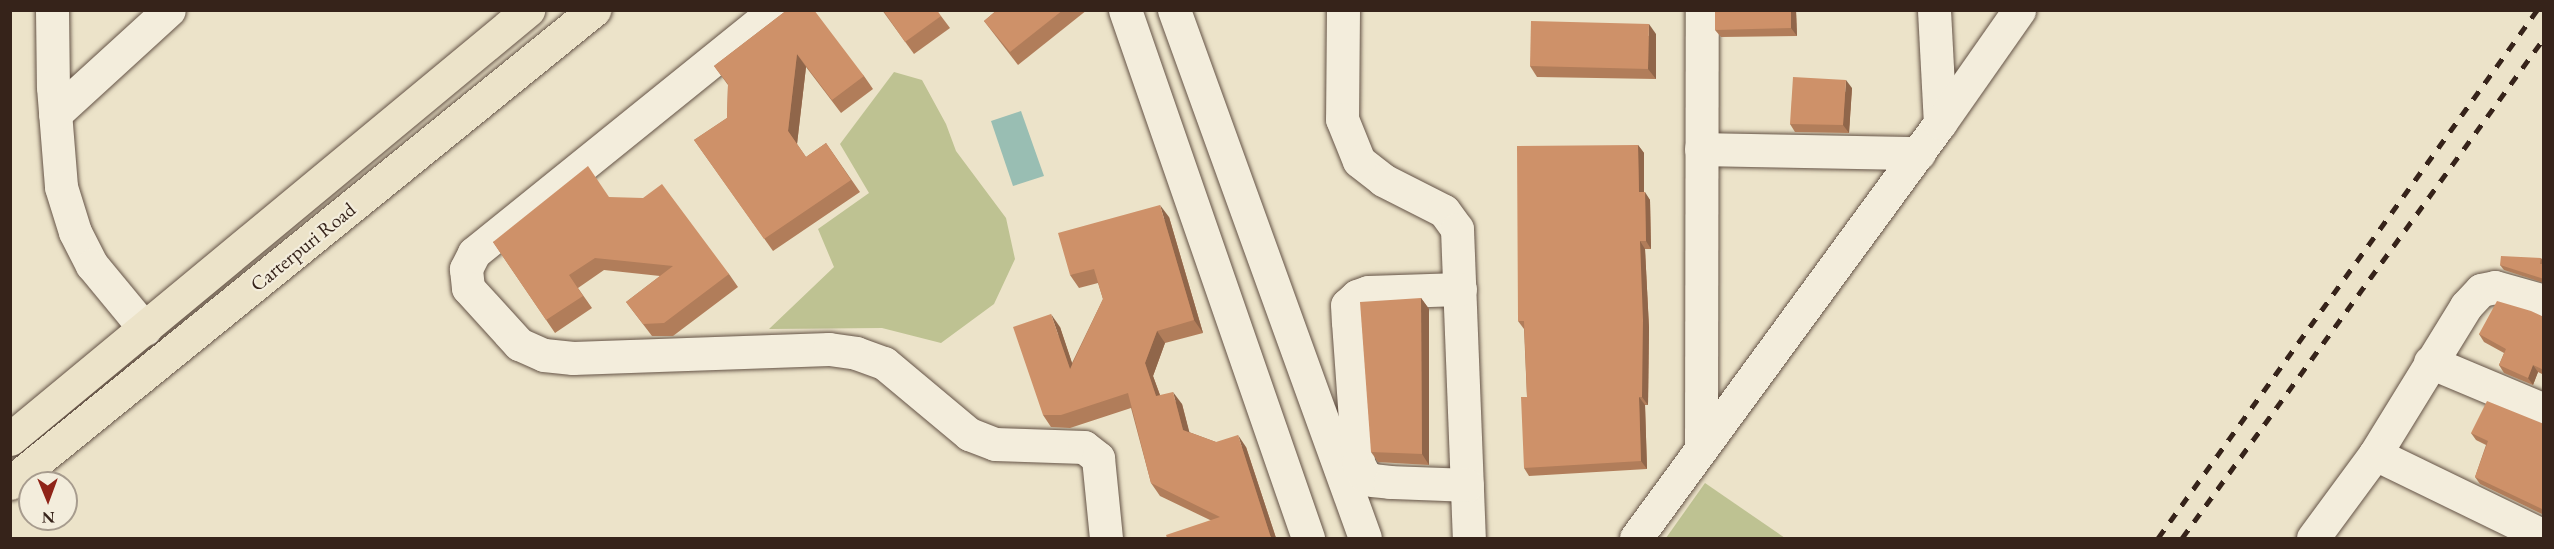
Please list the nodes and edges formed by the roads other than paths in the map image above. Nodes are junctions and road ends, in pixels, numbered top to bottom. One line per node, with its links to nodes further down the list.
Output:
1 (52, 10): 12 (street)
2 (169, 10): 12 (street)
3 (528, 10): 18 (main road, Carterpuri Road)
4 (594, 10): 24 (main road, Carterpuri Road)
5 (776, 10): 27 (street)
6 (1125, 10): 28 (street)
7 (1174, 10): 29 (street)
8 (1343, 10): 16 (street)
9 (1702, 10): 14 (street)
10 (1934, 10): 13 (street)
11 (2019, 10): 13 (street)
12 (56, 114): 18 (street)
13 (1940, 123): 15 (street)
14 (1701, 149): 15 (street); 22 (street)
15 (1918, 153): 22 (street)
16 (1461, 289): 25 (street); 25 (street)
17 (2544, 301): 19 (street)
18 (145, 329): 21 (main road, Carterpuri Road)
19 (2430, 362): 20 (street); 23 (street)
20 (2544, 410)
21 (10, 439)
22 (1701, 448): 31 (street)
23 (2375, 454): 26 (street); 32 (street)
24 (10, 483)
25 (1467, 485): 30 (street)
26 (2544, 536)
27 (1106, 538)
28 (1308, 538)
29 (1365, 538)
30 (1469, 538)
31 (1636, 538)
32 (2313, 538)

